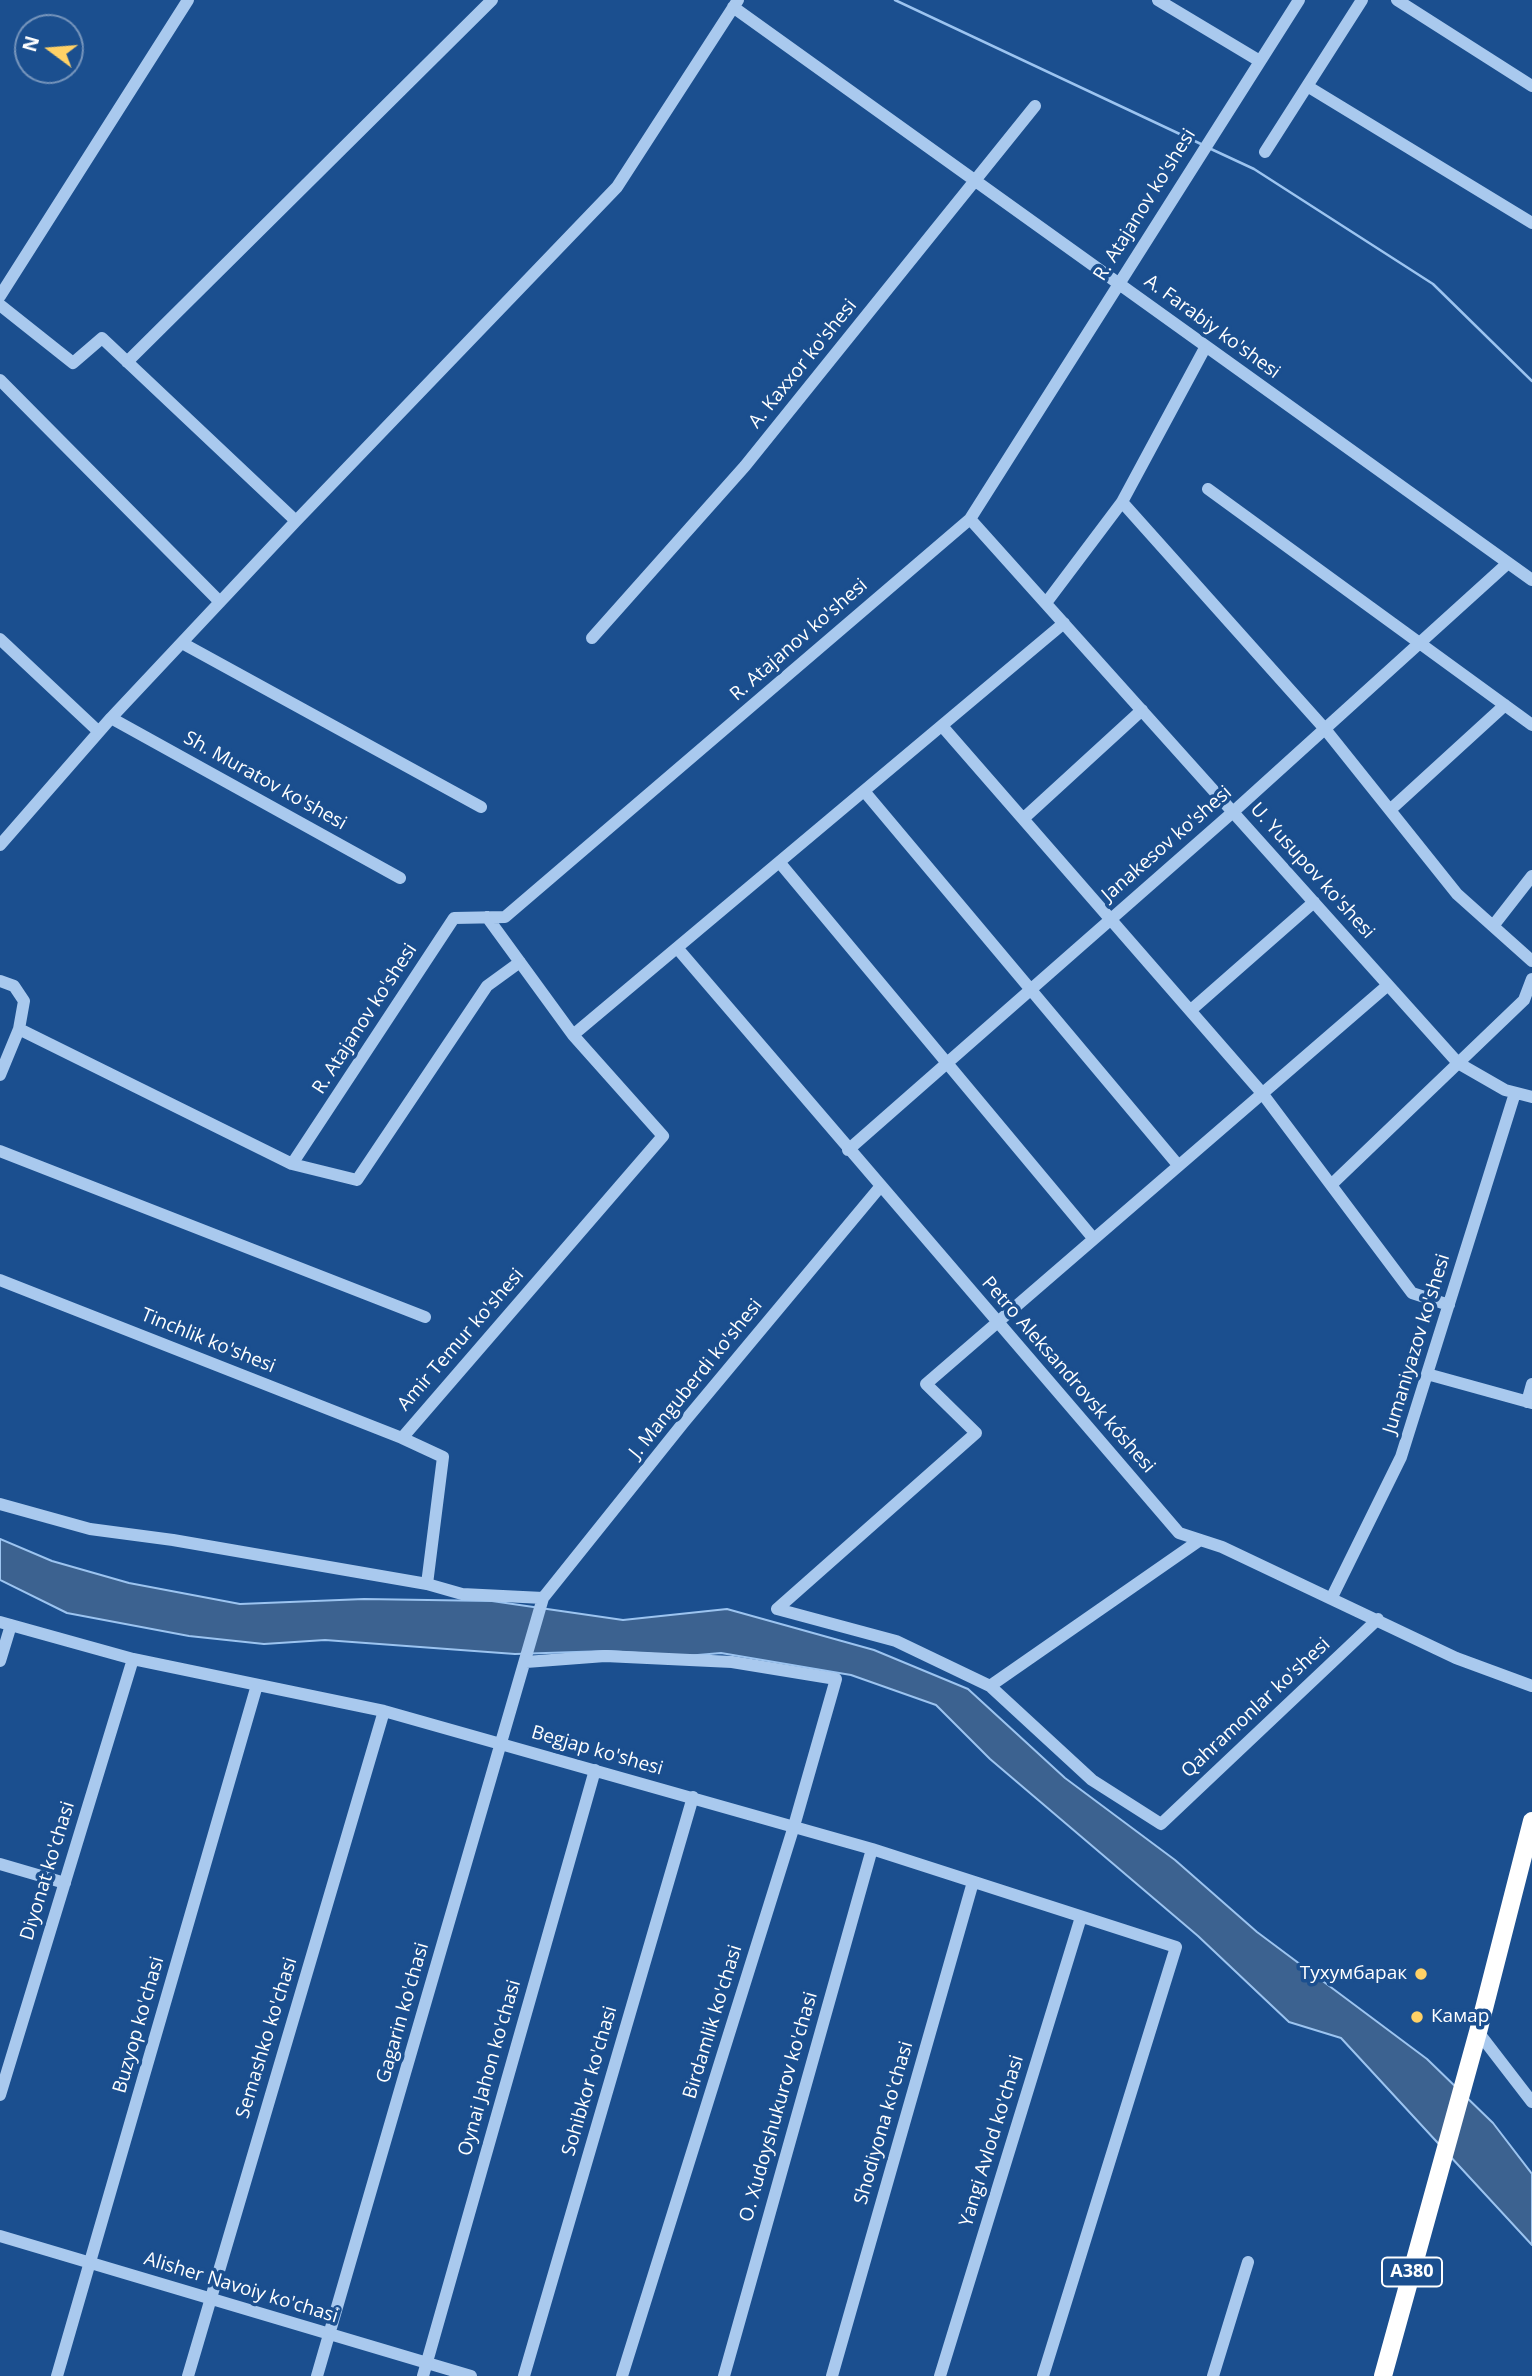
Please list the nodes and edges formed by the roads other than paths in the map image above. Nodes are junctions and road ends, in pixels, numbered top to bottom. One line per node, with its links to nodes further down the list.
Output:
1 (188, 0): 16 (street)
2 (492, 0): 19 (street)
3 (1158, 0): 8 (street)
4 (1299, 0): 8 (street, R. Atajanov ko'shesi)
5 (1362, 0): 9 (street)
6 (1396, 0): 10 (street)
7 (735, 3): 13 (street, A. Farabiy ko'shesi); 24 (street)
8 (1258, 60): 15 (street, R. Atajanov ko'shesi)
9 (1307, 86): 12 (street); 14 (street)
10 (1532, 86)
11 (1035, 106): 13 (street, A. Kaxxor ko'shesi)
12 (1265, 152)
13 (977, 181): 15 (street, A. Farabiy ko'shesi); 30 (street, A. Kaxxor ko'shesi)
14 (1532, 223)
15 (1119, 283): 18 (street, A. Farabiy ko'shesi); 23 (street, R. Atajanov ko'shesi)
16 (0, 296)
17 (0, 305): 19 (street)
18 (1206, 346): 22 (street); 25 (street, A. Farabiy ko'shesi)
19 (127, 362): 24 (street)
20 (0, 380): 27 (street)
21 (1208, 489): 33 (street)
22 (1122, 502): 28 (street); 39 (street)
23 (970, 519): 28 (street, U. Yusupov ko'shesi); 51 (street, R. Atajanov ko'shesi)
24 (296, 521): 27 (street)
25 (1507, 563): 26 (street, A. Farabiy ko'shesi); 33 (street, Janakesov ko'shesi)
26 (1532, 580)
27 (220, 602): 32 (street)
28 (1046, 603): 29 (street, U. Yusupov ko'shesi)
29 (1064, 623): 35 (street, U. Yusupov ko'shesi); 38 (street)
30 (592, 638)
31 (0, 639): 40 (street)
32 (182, 643): 36 (street); 42 (street)
33 (1420, 643): 34 (street); 39 (street, Janakesov ko'shesi)
34 (1505, 705): 37 (street); 43 (street)
35 (1142, 710): 44 (street, U. Yusupov ko'shesi); 45 (street)
36 (111, 718): 40 (street); 49 (street, Sh. Muratov ko'shesi)
37 (1532, 725)
38 (942, 726): 41 (street); 45 (street)
39 (1325, 729): 43 (street); 44 (street, Janakesov ko'shesi)
40 (99, 732): 46 (street)
41 (864, 791): 47 (street); 60 (street)
42 (481, 807)
43 (1390, 810): 53 (street)
44 (1233, 812): 50 (street, U. Yusupov ko'shesi); 52 (street, Janakesov ko'shesi)
45 (1024, 818): 52 (street)
46 (0, 845)
47 (780, 863): 54 (street); 64 (street)
48 (1532, 876): 53 (street)
49 (400, 878)
50 (1314, 902): 59 (street, U. Yusupov ko'shesi); 61 (street)
51 (487, 917): 56 (street); 72 (street, R. Atajanov ko'shesi)
52 (1112, 918): 60 (street, Janakesov ko'shesi); 61 (street)
53 (1493, 926): 55 (street)
54 (678, 949): 63 (street); 70 (street, Petro Aleksandrovsk kóshesi)
55 (1532, 961)
56 (520, 962): 63 (street); 72 (street)
57 (1532, 979): 65 (street)
58 (0, 981): 62 (street)
59 (1388, 985): 65 (street, U. Yusupov ko'shesi); 67 (street)
60 (1031, 989): 64 (street, Janakesov ko'shesi); 73 (street)
61 (1191, 1010): 67 (street)
62 (19, 1028): 66 (street); 72 (street)
63 (573, 1035): 84 (street, Amir Temur ko'shesi)
64 (947, 1063): 70 (street, Janakesov ko'shesi); 76 (street)
65 (1458, 1063): 68 (street, U. Yusupov ko'shesi); 74 (street)
66 (0, 1075)
67 (1262, 1093): 73 (street); 74 (street)
68 (1515, 1093): 69 (street, U. Yusupov ko'shesi); 78 (street, Jumaniyazov ko'shesi)
69 (1532, 1097)
70 (848, 1150): 75 (street, Petro Aleksandrovsk kóshesi)
71 (0, 1151): 79 (street)
72 (292, 1164)
73 (1178, 1165): 76 (street)
74 (1331, 1185): 78 (street)
75 (880, 1187): 80 (street, Petro Aleksandrovsk kóshesi); 89 (street, J. Manguberdi ko'shesi)
76 (1093, 1238): 80 (street)
77 (0, 1280): 84 (street, Tinchlik ko'shesi)
78 (1449, 1304): 81 (street, Jumaniyazov ko'shesi)
79 (425, 1317)
80 (996, 1321): 86 (street, Petro Aleksandrovsk kóshesi); 96 (street)
81 (1427, 1374): 83 (street); 88 (street, Jumaniyazov ko'shesi)
82 (1532, 1384): 83 (street)
83 (1530, 1402)
84 (402, 1438): 87 (street, Amir Temur ko'shesi)
85 (0, 1504): 87 (street)
86 (1200, 1540): 88 (street, Petro Aleksandrovsk kóshesi); 96 (street)
87 (427, 1584): 89 (street)
88 (1332, 1597): 90 (street, Petro Aleksandrovsk kóshesi)
89 (542, 1603): 92 (street, Gagarin ko'chasi)
90 (1378, 1619): 96 (street, Qahramonlar ko'shesi); 97 (street, Petro Aleksandrovsk kóshesi)
91 (6, 1624): 93 (street, Begjap ko'shesi); 94 (street)
92 (528, 1658): 99 (street, Gagarin ko'chasi); 103 (street, Birdamlik ko'chasi)
93 (133, 1659): 95 (street, Begjap ko'shesi); 106 (street, Diyonat ko'chasi)
94 (0, 1661)
95 (257, 1685): 98 (street, Begjap ko'shesi); 113 (street, Buzyop ko'chasi)
96 (990, 1686)
97 (1532, 1686)
98 (384, 1711): 99 (street, Begjap ko'shesi); 115 (street, Semashko ko'chasi)
99 (502, 1744): 100 (street, Begjap ko'shesi); 116 (street, Gagarin ko'chasi)
100 (595, 1770): 101 (street, Begjap ko'shesi); 117 (street, Oynai Jahon ko'chasi)
101 (693, 1797): 103 (street, Begjap ko'shesi); 122 (street, Sohibkor ko'chasi)
102 (1532, 1821): 109 (highway, A380)
103 (794, 1826): 104 (street, Begjap ko'shesi); 123 (street, Birdamlik ko'chasi)
104 (872, 1849): 107 (street, Begjap ko'shesi); 124 (street, O. Xudoyshukurov ko'chasi)
105 (0, 1864): 106 (street)
106 (65, 1882): 110 (street, Diyonat ko'chasi)
107 (973, 1882): 108 (street, Begjap ko'shesi); 125 (street, Shodiyona ko'chasi)
108 (1081, 1917): 126 (street, Yangi Avlod ko'chasi); 127 (street, Begjap ko'shesi)
109 (1478, 2032): 111 (street); 129 (highway, A380)
110 (0, 2095)
111 (1532, 2102)
112 (0, 2236): 113 (street, Alisher Navoiy ko'chasi)
113 (90, 2262): 115 (street, Alisher Navoiy ko'chasi); 118 (street, Buzyop ko'chasi)
114 (1248, 2262): 128 (street)
115 (210, 2297): 116 (street, Alisher Navoiy ko'chasi); 119 (street, Semashko ko'chasi)
116 (329, 2336): 117 (street, Alisher Navoiy ko'chasi); 120 (street, Gagarin ko'chasi)
117 (424, 2370): 121 (street, Alisher Navoiy ko'chasi)
118 (57, 2376)
119 (188, 2376)
120 (317, 2376)
121 (471, 2376)
122 (524, 2376)
123 (622, 2376)
124 (724, 2376)
125 (832, 2376)
126 (940, 2376)
127 (1043, 2376)
128 (1213, 2376)
129 (1383, 2376)

